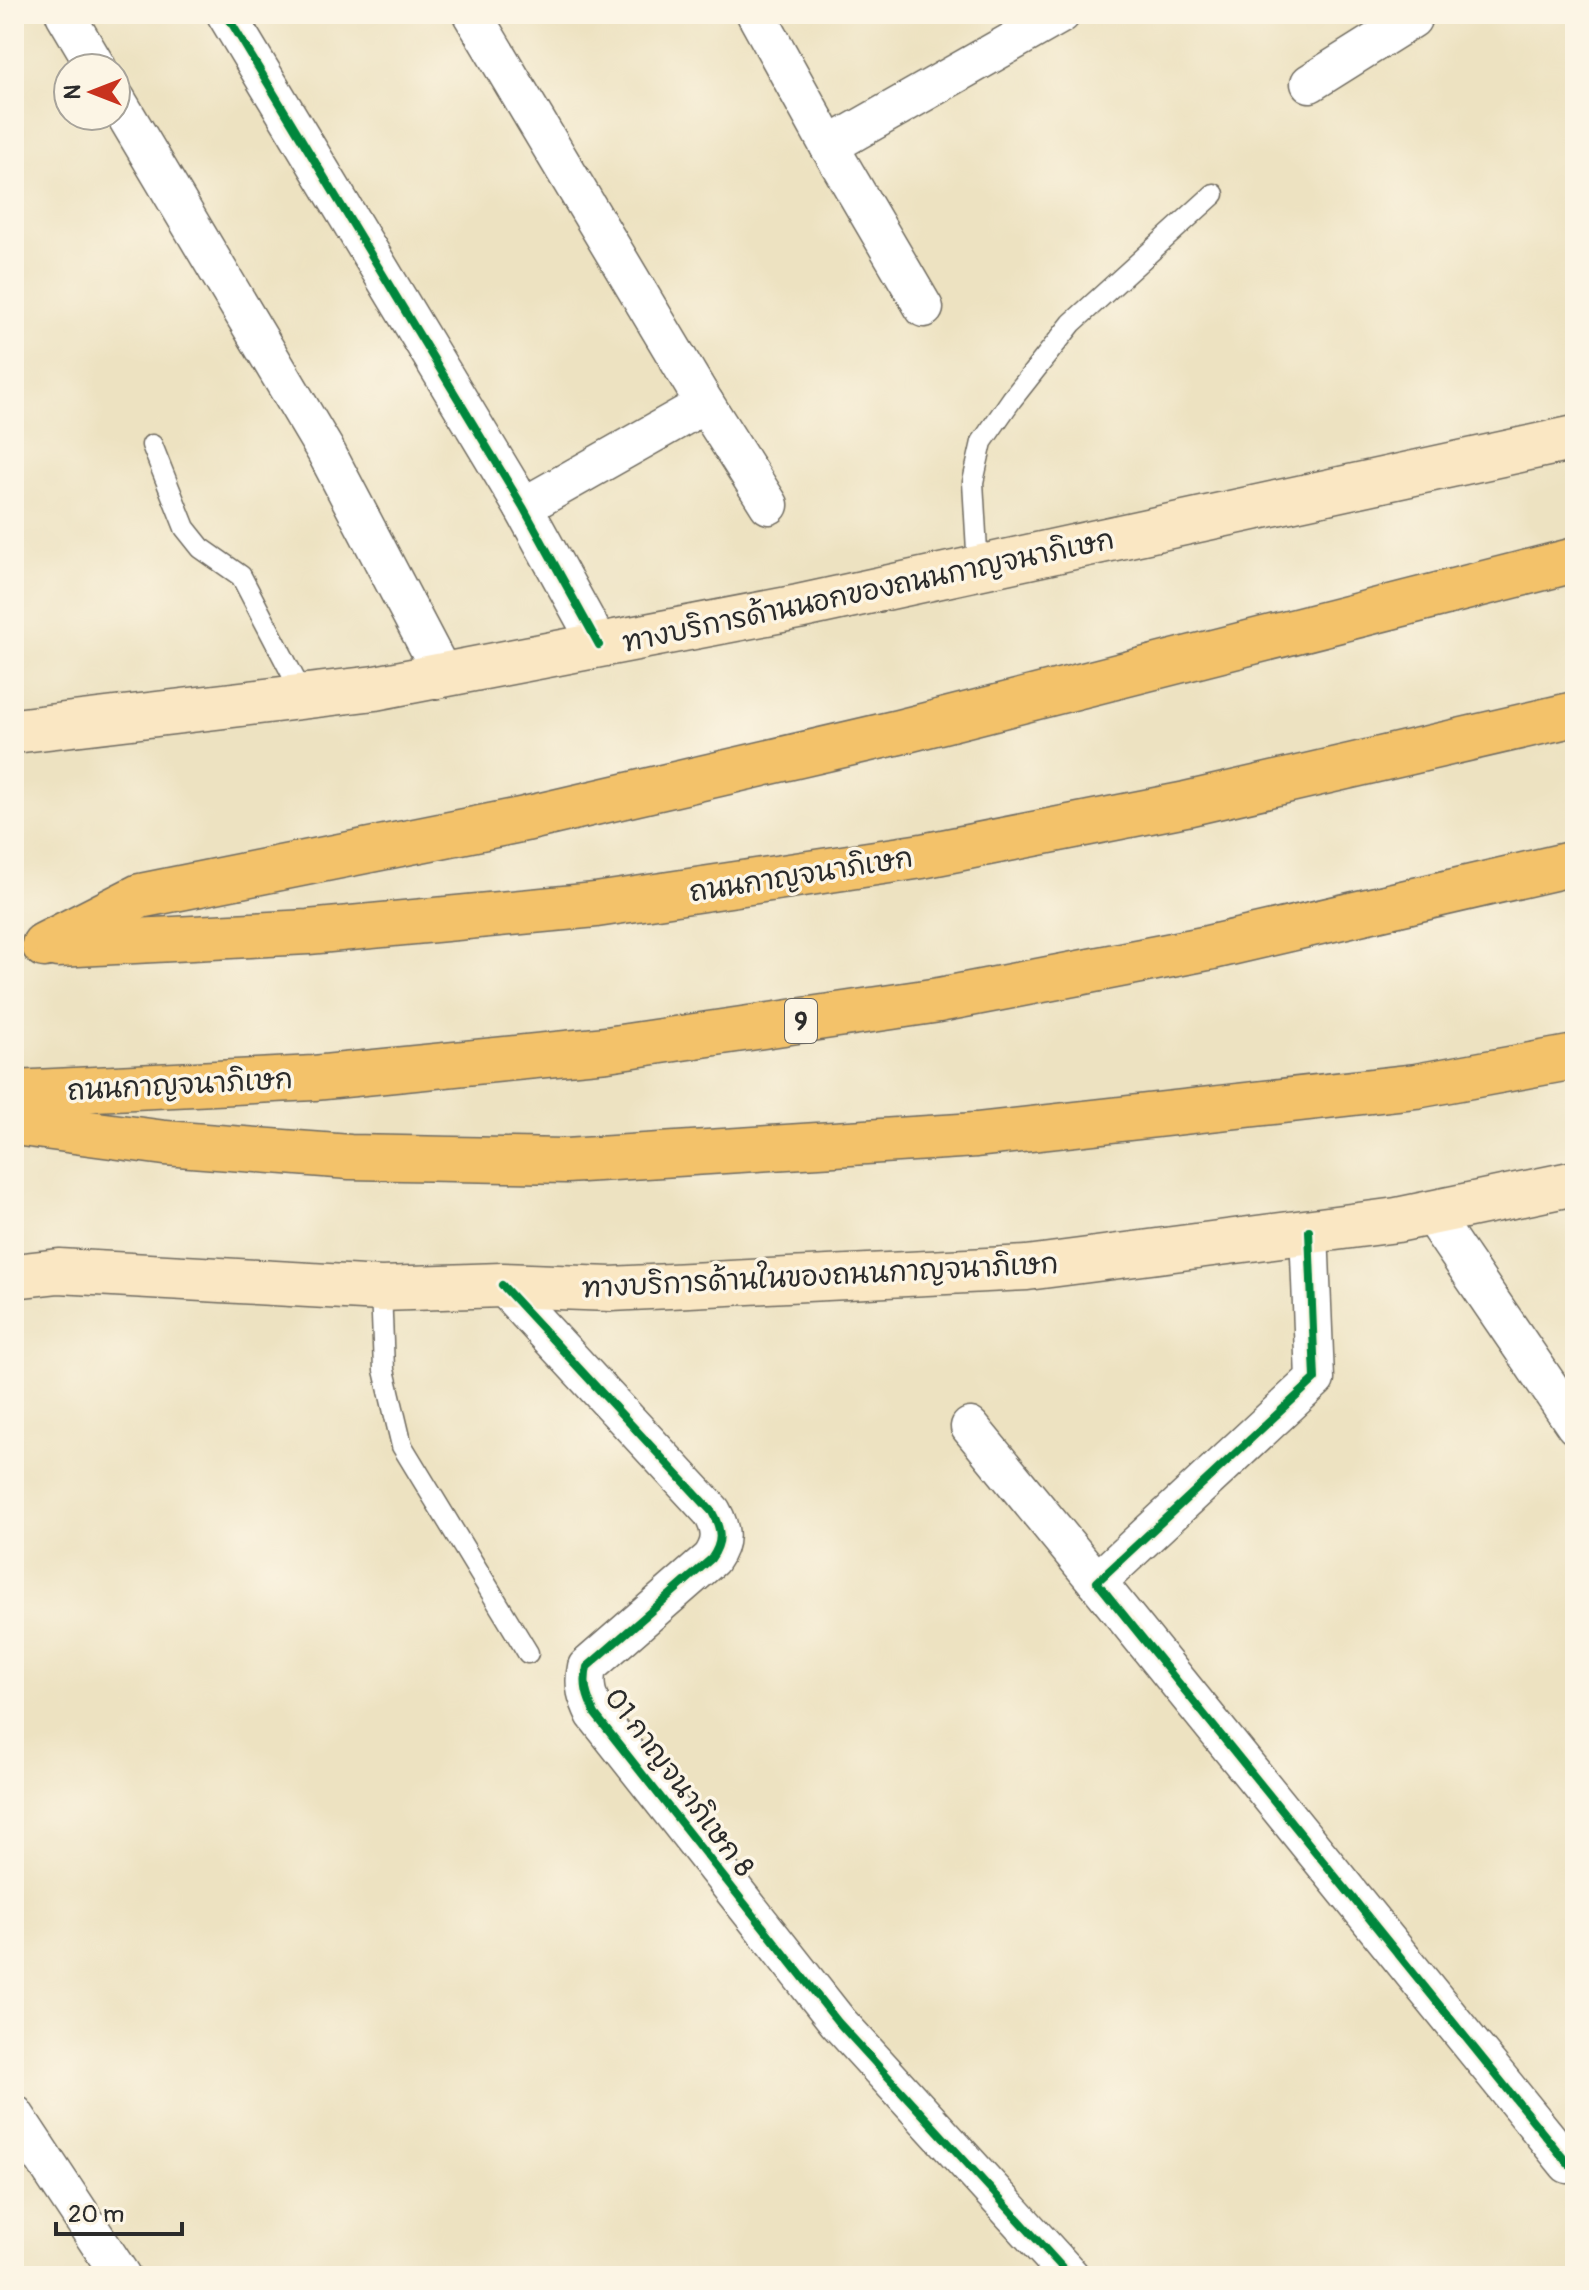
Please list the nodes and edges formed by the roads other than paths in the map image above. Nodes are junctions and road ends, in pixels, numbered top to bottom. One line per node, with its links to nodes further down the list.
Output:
1 (65, 14): 7 (street)
2 (226, 14): 17 (street)
3 (472, 14): 13 (street)
4 (756, 14): 10 (street)
5 (1061, 14): 10 (street)
6 (1415, 16): 8 (street)
7 (88, 52)
8 (1310, 83)
9 (132, 126): 21 (street)
10 (829, 146): 12 (street)
11 (1214, 194): 19 (lane)
12 (924, 308)
13 (705, 404): 16 (street); 17 (street)
14 (1575, 438): 19 (main road, ทางบริการด้านนอกของถนนกาญจนาภิเษก)
15 (152, 445): 22 (lane)
16 (769, 505)
17 (523, 507): 20 (street)
18 (1575, 560): 26 (highway)
19 (978, 568): 20 (main road, ทางบริการด้านนอกของถนนกาญจนาภิเษก)
20 (599, 645): 21 (main road, ทางบริการด้านนอกของถนนกาญจนาภิเษก)
21 (443, 675): 22 (main road, ทางบริการด้านนอกของถนนกาญจนาภิเษก)
22 (304, 697): 24 (main road, ทางบริการด้านนอกของถนนกาญจนาภิเษก)
23 (1575, 714): 26 (highway, ถนนกาญจนาภิเษก)
24 (14, 731)
25 (1575, 863): 28 (highway, ถนนกาญจนาภิเษก / 9)
26 (29, 946)
27 (1575, 1057): 29 (highway)
28 (14, 1093)
29 (14, 1123)
30 (1575, 1183): 31 (main road, ทางบริการด้านในของถนนกาญจนาภิเษก)
31 (1431, 1214): 32 (main road, ทางบริการด้านในของถนนกาญจนาภิเษก); 38 (street)
32 (1309, 1231): 36 (main road, ทางบริการด้านในของถนนกาญจนาภิเษก); 40 (street)
33 (14, 1260): 34 (main road, ทางบริการด้านในของถนนกาญจนาภิเษก)
34 (59, 1271): 35 (main road, ทางบริการด้านในของถนนกาญจนาภิเษก); 37 (main road, ทางบริการด้านในของถนนกาญจนาภิเษก)
35 (14, 1276)
36 (502, 1285): 37 (main road, ทางบริการด้านในของถนนกาญจนาภิเษก); 45 (street, 01 กาญจนาภิเษก 8)
37 (381, 1289): 41 (lane)
38 (1575, 1425)
39 (970, 1427): 40 (street)
40 (1097, 1582): 43 (street)
41 (528, 1653)
42 (14, 2114): 44 (street)
43 (1568, 2164)
44 (121, 2276)
45 (1070, 2276)

